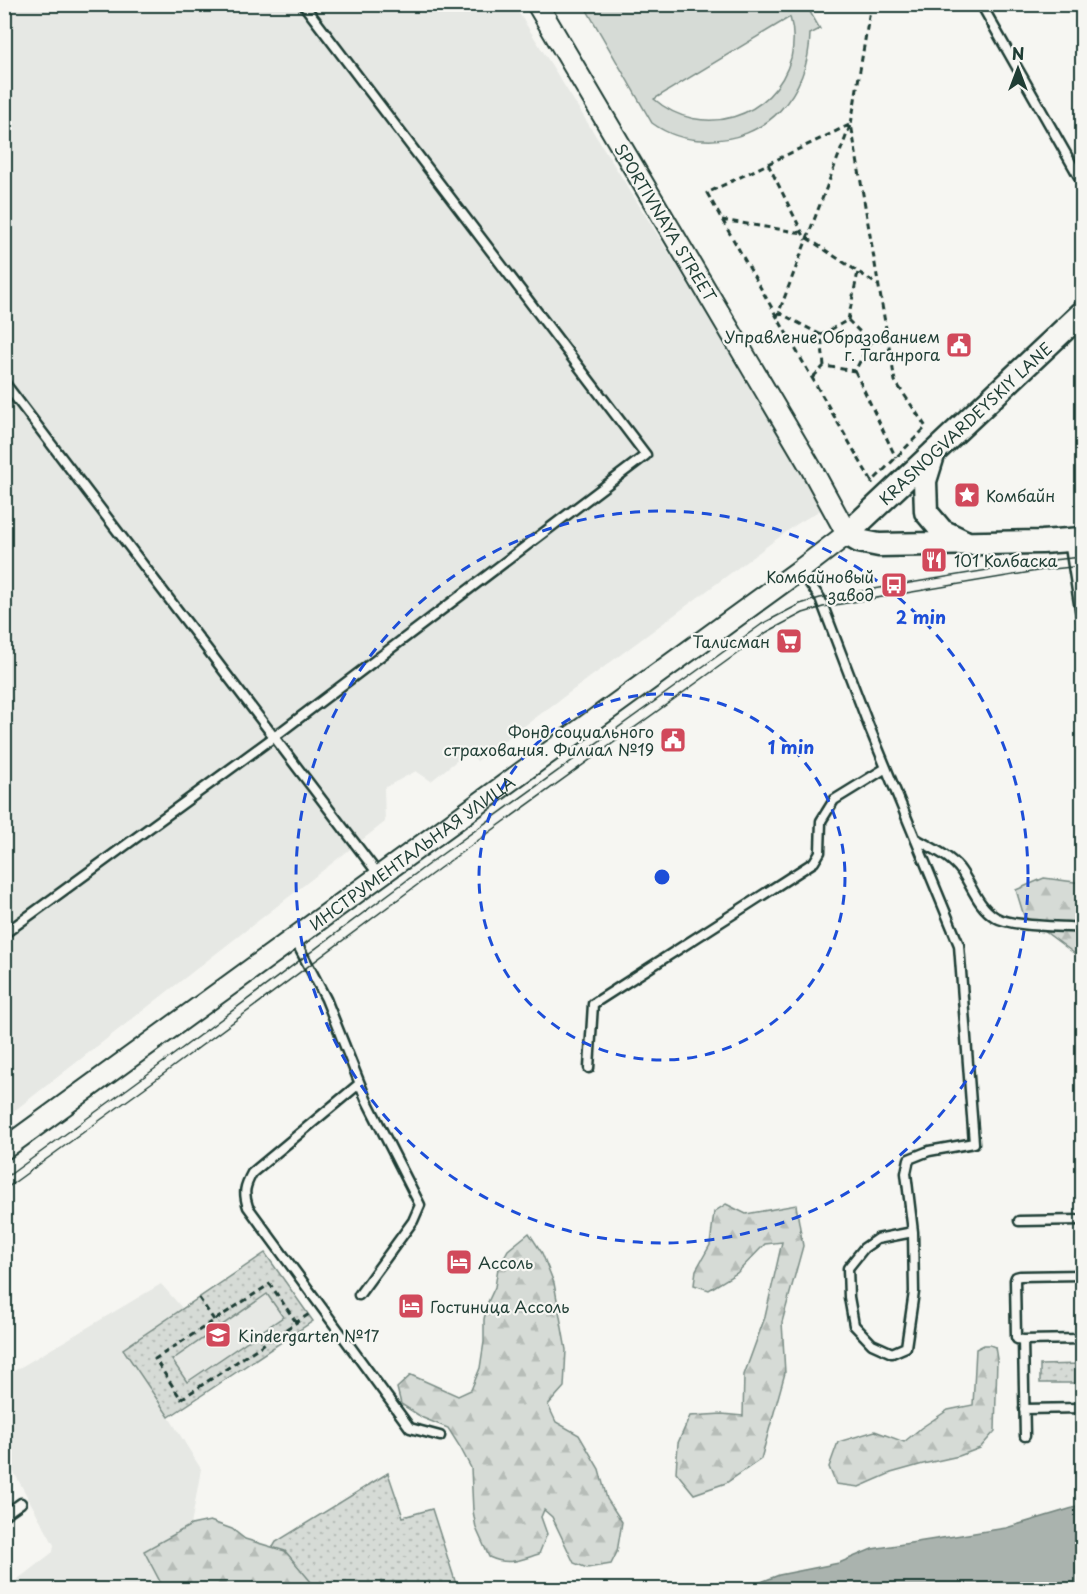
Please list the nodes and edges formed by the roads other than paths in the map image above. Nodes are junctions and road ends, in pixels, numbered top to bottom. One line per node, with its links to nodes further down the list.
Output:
1 (303, 4): 13 (lane)
2 (537, 4): 8 (street, SPORTIVNAYA STREET)
3 (981, 4): 4 (lane)
4 (1083, 182)
5 (1083, 313): 7 (main road, KRASNOGVARDEYSKIY LANE)
6 (4, 382): 13 (lane)
7 (934, 451): 8 (main road, KRASNOGVARDEYSKIY LANE); 10 (main road)
8 (847, 534): 10 (main road); 11 (street, ИНСТРУМЕНТАЛЬНАЯ УЛИЦА)
9 (1076, 539): 10 (main road); 12 (lane)
10 (969, 543)
11 (800, 570): 14 (lane); 16 (street, ИНСТРУМЕНТАЛЬНАЯ УЛИЦА)
12 (1083, 622)
13 (274, 736): 16 (lane); 18 (lane)
14 (886, 768): 15 (lane); 20 (lane)
15 (916, 839): 17 (lane); 25 (lane)
16 (380, 875): 19 (street, ИНСТРУМЕНТАЛЬНАЯ УЛИЦА)
17 (1083, 928)
18 (4, 934)
19 (294, 938): 21 (lane); 22 (street, ИНСТРУМЕНТАЛЬНАЯ УЛИЦА)
20 (589, 1068)
21 (359, 1084): 27 (lane); 32 (lane)
22 (4, 1149)
23 (1083, 1220): 24 (lane)
24 (1019, 1221)
25 (913, 1232): 25 (lane)
26 (1083, 1275): 29 (lane)
27 (359, 1295)
28 (1083, 1339): 29 (lane)
29 (1023, 1340): 31 (lane)
30 (1083, 1408): 31 (lane)
31 (1024, 1409): 33 (lane)
32 (440, 1436)
33 (1025, 1436)
34 (21, 1503): 35 (lane)
35 (4, 1515)

